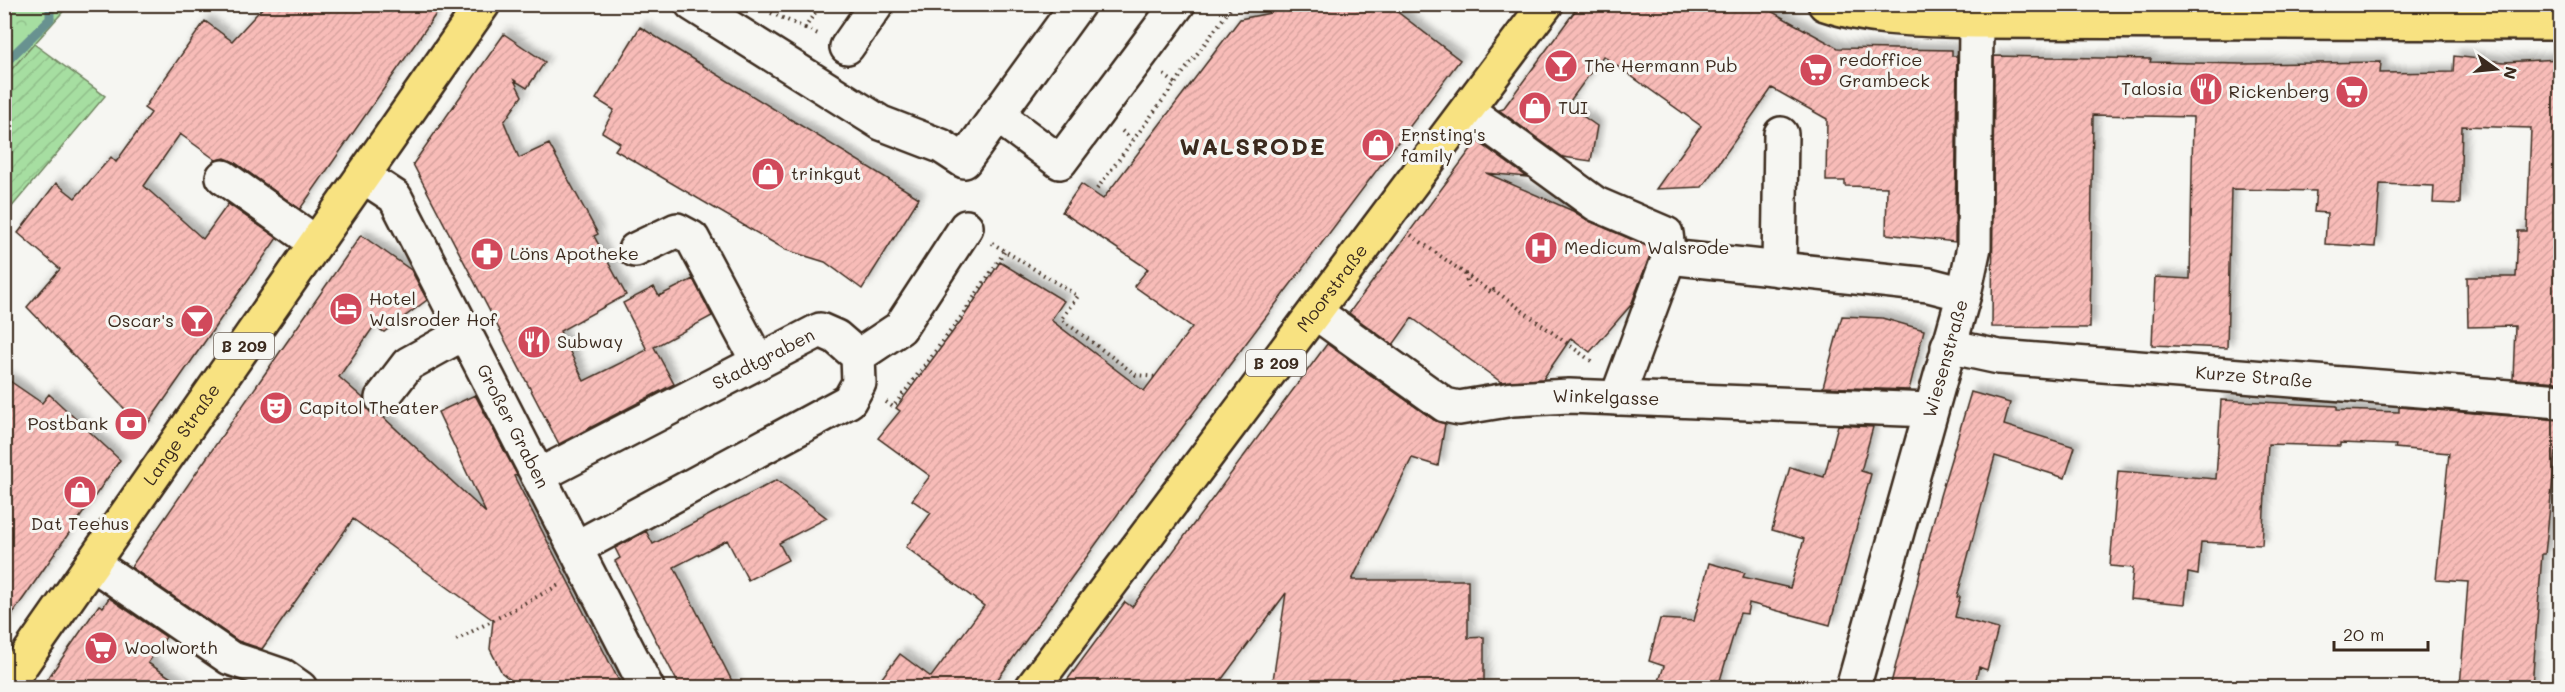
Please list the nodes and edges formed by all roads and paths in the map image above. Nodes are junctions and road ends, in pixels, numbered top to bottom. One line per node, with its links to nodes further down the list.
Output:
1 (483, 4): 18 (main road, Lange Straße / B 209)
2 (692, 4): 16 (street)
3 (821, 4): 10 (path)
4 (877, 4): 14 (street)
5 (1078, 4): 16 (street)
6 (1178, 4): 16 (street)
7 (1234, 4): 20 (path)
8 (1546, 4): 15 (main road, Moorstraße / B 209)
9 (1825, 4): 12 (main road)
10 (763, 9)
11 (2080, 13): 12 (main road); 13 (main road)
12 (1976, 21): 30 (street, Wiesenstraße)
13 (2560, 23)
14 (847, 47)
15 (1467, 110): 21 (main road, Moorstraße / B 209); 26 (street)
16 (997, 115)
17 (1781, 134): 27 (street)
18 (363, 176): 23 (main road, Lange Straße / B 209); 32 (street, Großer Graben)
19 (223, 177): 23 (street)
20 (1097, 189)
21 (1386, 217): 28 (path); 31 (main road, Moorstraße / B 209)
22 (966, 227): 25 (path); 36 (street)
23 (316, 243): 44 (main road, Lange Straße / B 209)
24 (634, 250): 35 (street)
25 (1005, 250): 36 (path); 37 (path)
26 (1669, 257): 27 (street); 39 (street)
27 (1779, 269): 30 (street)
28 (1465, 274): 29 (path); 33 (path)
29 (1469, 290)
30 (1964, 294): 34 (street, Wiesenstraße)
31 (1315, 312): 39 (street, Winkelgasse); 49 (main road, Moorstraße / B 209)
32 (464, 333): 38 (street); 42 (street, Großer Graben)
33 (1568, 344)
34 (1948, 346): 40 (street, Kurze Straße); 41 (street, Wiesenstraße)
35 (758, 362): 36 (street, Stadtgraben); 42 (street, Stadtgraben)
36 (859, 370): 43 (street)
37 (1156, 377)
38 (382, 398)
39 (1617, 398): 41 (street, Winkelgasse)
40 (2560, 401)
41 (1930, 410): 50 (street, Wiesenstraße)
42 (538, 476): 43 (street, Großer Graben)
43 (581, 559): 45 (path); 48 (street, Großer Graben)
44 (92, 563): 46 (main road, Lange Straße / B 209); 47 (street)
45 (456, 640)
46 (5, 687)
47 (300, 687)
48 (647, 687)
49 (1032, 687)
50 (1853, 687)

